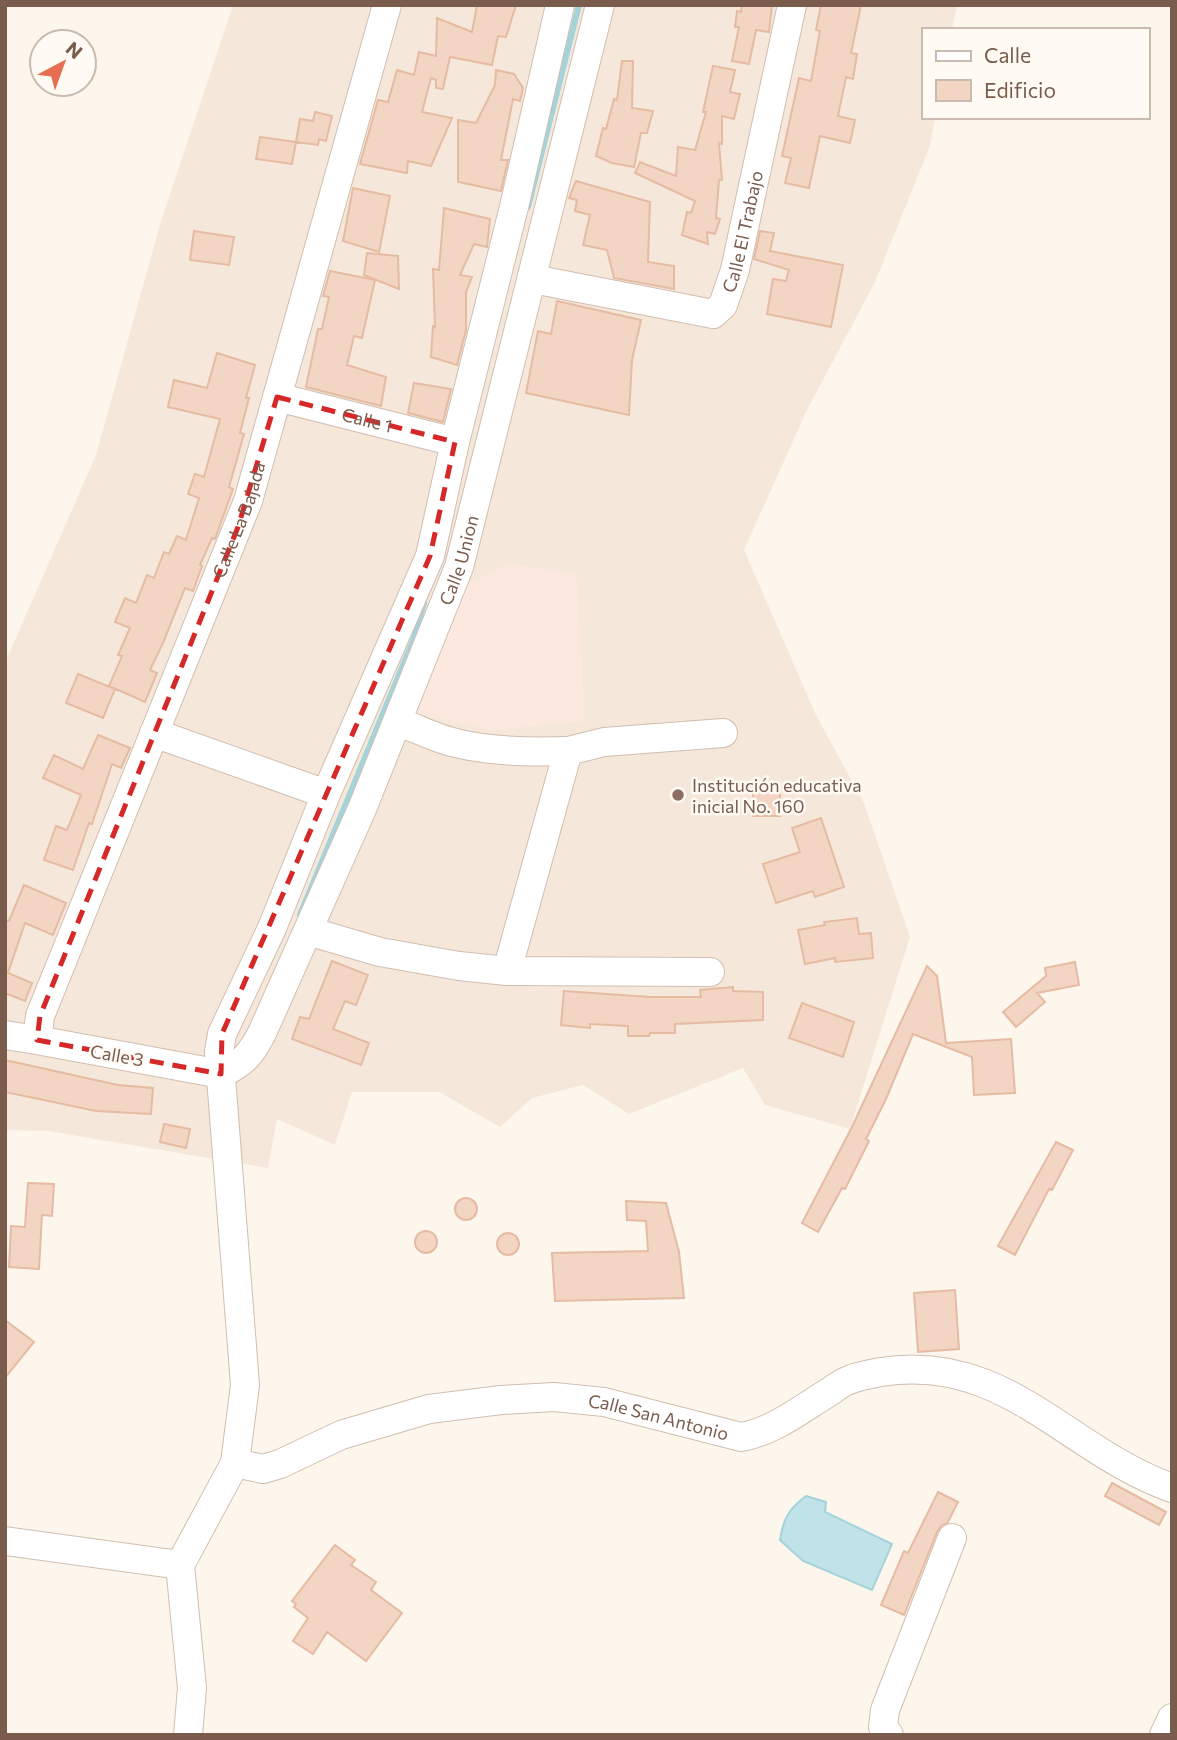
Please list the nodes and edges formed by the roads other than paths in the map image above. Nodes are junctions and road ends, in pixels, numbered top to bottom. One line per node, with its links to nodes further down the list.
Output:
1 (387, 5): 6 (street, Calle La Bajada)
2 (560, 5): 7 (street)
3 (600, 5): 5 (street, Calle Union)
4 (792, 5): 5 (street, Calle El Trabajo)
5 (533, 279): 8 (street, Calle Union)
6 (277, 397): 7 (street, Calle 1); 9 (street, Calle La Bajada)
7 (455, 443): 12 (street)
8 (399, 722): 11 (street); 13 (street, Calle Union)
9 (154, 733): 12 (street); 16 (street, Calle La Bajada)
10 (723, 733): 11 (street)
11 (568, 751): 14 (street)
12 (326, 794): 18 (street)
13 (308, 931): 14 (street); 18 (street, Calle Union)
14 (507, 971): 15 (street)
15 (710, 972)
16 (38, 1028): 17 (street, Calle 3); 18 (street, Calle 3)
17 (5, 1035)
18 (221, 1074): 19 (street)
19 (234, 1464): 20 (street, Calle San Antonio); 23 (street)
20 (1172, 1488)
21 (952, 1538): 26 (street)
22 (5, 1541): 23 (street)
23 (180, 1565): 25 (street)
24 (1172, 1718): 27 (street)
25 (188, 1735)
26 (889, 1735)
27 (1164, 1735)

